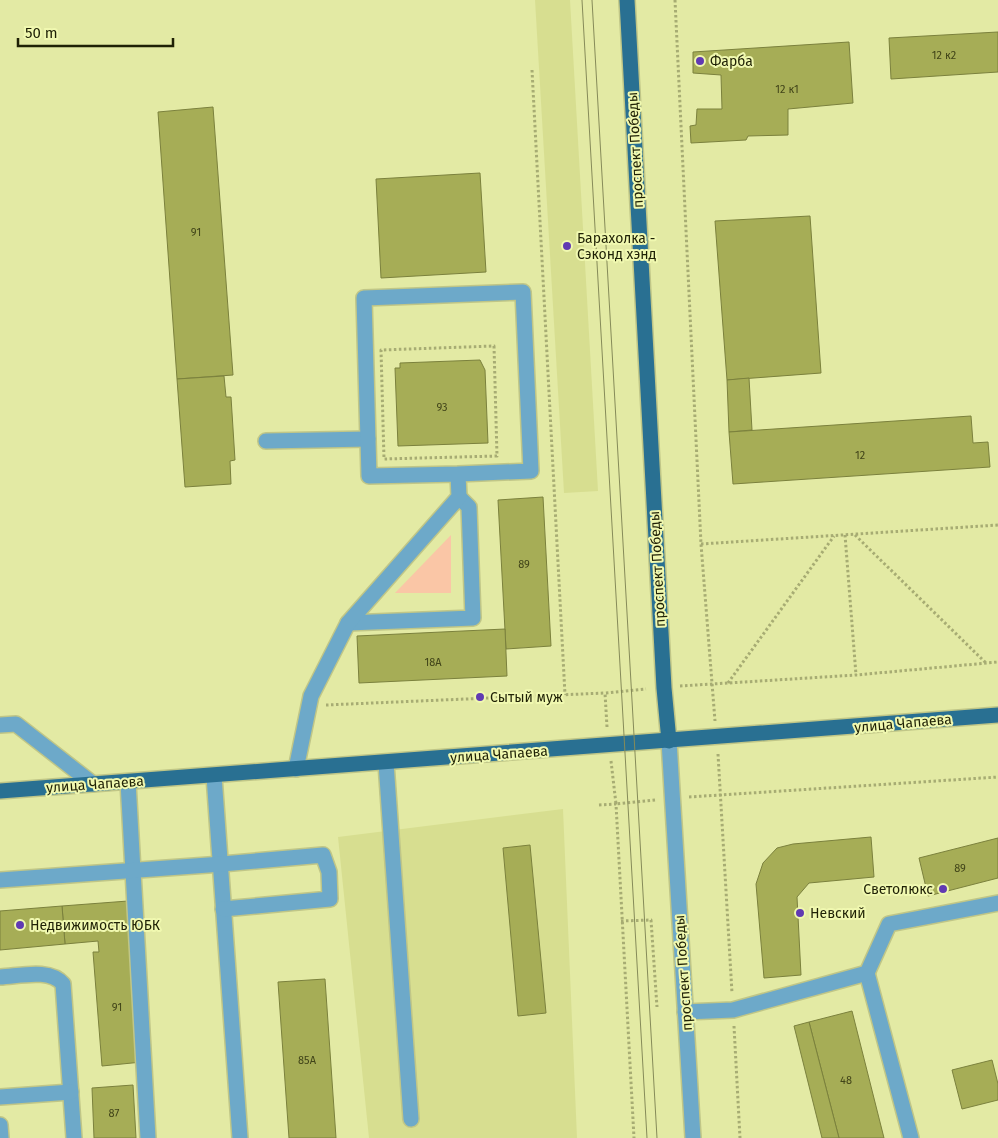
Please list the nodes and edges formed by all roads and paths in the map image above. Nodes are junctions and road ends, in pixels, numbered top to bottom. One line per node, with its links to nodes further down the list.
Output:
1 (627, 0): 20 (main road, проспект Победы)
2 (675, 0): 13 (path)
3 (532, 70): 22 (path)
4 (381, 350): 4 (path)
5 (368, 439): 6 (street); 7 (street); 7 (street)
6 (266, 441)
7 (458, 474): 8 (street)
8 (458, 497): 14 (street); 14 (street)
9 (998, 525): 10 (path)
10 (855, 534): 11 (path); 16 (path)
11 (845, 535): 12 (path); 17 (path)
12 (834, 536): 13 (path); 19 (path)
13 (701, 544): 18 (path)
14 (348, 623): 23 (street)
15 (998, 662): 16 (path)
16 (986, 663): 17 (path)
17 (856, 675): 19 (path)
18 (712, 684): 19 (path); 20 (path); 26 (path)
19 (728, 684)
20 (664, 688): 21 (path); 27 (main road, проспект Победы)
21 (605, 693): 22 (path); 28 (path)
22 (565, 695): 23 (path)
23 (309, 706): 30 (street)
24 (998, 716): 26 (main road, улица Чапаева)
25 (0, 725): 34 (street)
26 (717, 738): 27 (main road, улица Чапаева); 36 (path)
27 (669, 741): 28 (main road, улица Чапаева); 49 (street, проспект Победы)
28 (609, 746): 29 (main road, улица Чапаева); 37 (path)
29 (386, 762): 30 (main road, улица Чапаева); 52 (street)
30 (296, 769): 31 (main road, улица Чапаева)
31 (214, 776): 33 (main road, улица Чапаева); 39 (street)
32 (998, 777): 36 (path)
33 (128, 782): 34 (main road, улица Чапаева); 40 (street)
34 (93, 784): 35 (main road, улица Чапаева)
35 (0, 791)
36 (720, 796): 48 (path)
37 (616, 804): 38 (path); 44 (path)
38 (599, 805)
39 (222, 864): 40 (street); 43 (street); 43 (street)
40 (133, 870): 41 (street); 56 (street)
41 (0, 880)
42 (998, 903): 45 (street)
43 (223, 909): 57 (street)
44 (621, 921): 47 (path); 58 (path)
45 (867, 973): 48 (street); 61 (street)
46 (0, 977): 50 (street)
47 (656, 1007)
48 (733, 1010): 49 (street); 60 (path)
49 (685, 1012): 59 (street, проспект Победы)
50 (71, 1092): 51 (street); 55 (street)
51 (0, 1097)
52 (412, 1119)
53 (0, 1125): 54 (street)
54 (1, 1138)
55 (74, 1138)
56 (148, 1138)
57 (240, 1138)
58 (634, 1138)
59 (693, 1138)
60 (740, 1138)
61 (911, 1138)

